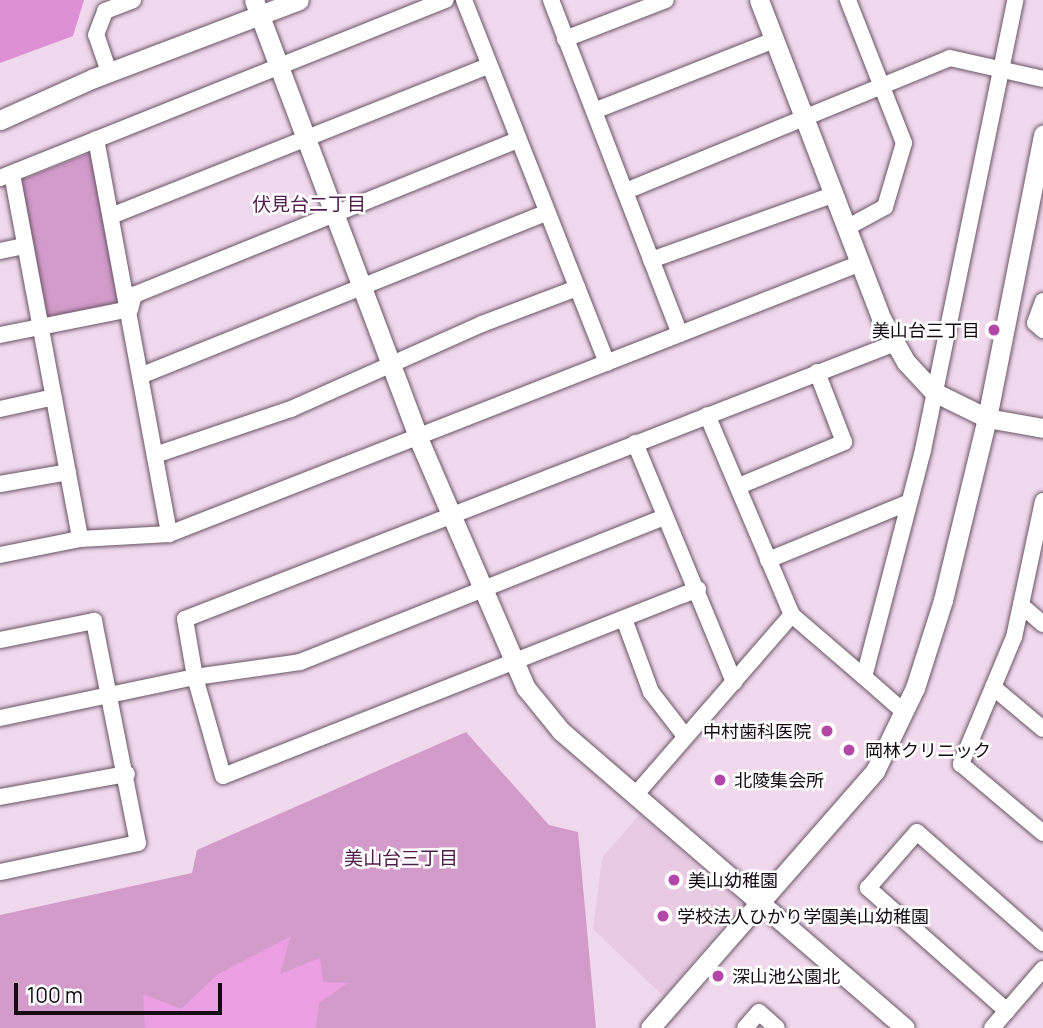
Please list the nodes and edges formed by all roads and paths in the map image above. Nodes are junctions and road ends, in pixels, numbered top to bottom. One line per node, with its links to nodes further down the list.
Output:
1 (133, 0): 16 (street)
2 (299, 0): 10 (street)
3 (446, 0): 13 (street)
4 (464, 0): 14 (street)
5 (551, 0): 11 (street)
6 (666, 0): 11 (street)
7 (759, 0): 12 (street)
8 (848, 0): 18 (street)
9 (1016, 0): 15 (street)
10 (257, 8): 13 (street); 16 (street)
11 (565, 39): 19 (street)
12 (774, 40): 19 (street); 21 (street)
13 (278, 65): 23 (street); 24 (street)
14 (488, 66): 24 (street); 25 (street)
15 (1001, 69): 17 (street); 18 (street); 50 (street)
16 (109, 72): 20 (street)
17 (1043, 79)
18 (881, 84): 21 (street); 32 (street)
19 (594, 111): 27 (street)
20 (0, 120)
21 (806, 120): 27 (street); 28 (street)
22 (1043, 134): 54 (street)
23 (96, 139): 26 (street); 31 (street)
24 (306, 140): 30 (street); 31 (street)
25 (517, 140): 29 (street); 30 (street)
26 (6, 176): 33 (street)
27 (626, 191): 35 (street)
28 (835, 194): 32 (street); 35 (street)
29 (547, 212): 37 (street); 38 (street)
30 (335, 214): 37 (street); 40 (street)
31 (110, 216): 40 (street)
32 (848, 227): 36 (street)
33 (24, 246): 34 (street); 41 (street)
34 (0, 251)
35 (651, 260): 43 (street)
36 (862, 262): 43 (street); 45 (street)
37 (364, 288): 46 (street); 49 (street)
38 (577, 288): 46 (street); 47 (street)
39 (1043, 301): 42 (street)
40 (130, 309): 41 (street); 49 (street)
41 (42, 327): 44 (street); 51 (street)
42 (1043, 330)
43 (680, 334): 47 (street)
44 (0, 335)
45 (895, 342): 48 (street); 50 (street)
46 (393, 362): 56 (street); 58 (street)
47 (607, 363): 56 (street)
48 (817, 372): 53 (street); 61 (street)
49 (140, 376): 58 (street)
50 (935, 392): 54 (street); 63 (street)
51 (54, 397): 52 (street); 59 (street)
52 (0, 409)
53 (707, 415): 57 (street); 61 (street)
54 (987, 418): 55 (street); 84 (street)
55 (1043, 428)
56 (419, 440): 64 (street); 67 (street)
57 (635, 443): 64 (street); 65 (street)
58 (155, 454): 67 (street)
59 (68, 472): 60 (street); 68 (street)
60 (0, 484)
61 (739, 486): 70 (street)
62 (1043, 501): 66 (street)
63 (907, 503): 70 (street); 80 (street)
64 (450, 514): 71 (street); 79 (street)
65 (664, 517): 71 (street); 72 (street)
66 (1041, 521): 73 (street)
67 (169, 534): 68 (street)
68 (80, 539): 69 (street)
69 (0, 555)
70 (768, 560): 74 (street)
71 (483, 586): 78 (street); 79 (street)
72 (698, 589): 75 (street); 81 (street)
73 (1021, 605): 76 (street); 82 (street)
74 (792, 615): 80 (street); 81 (street)
75 (624, 619): 78 (street); 87 (street)
76 (1043, 624)
77 (0, 640): 83 (street)
78 (513, 659): 79 (street); 89 (street)
79 (195, 677): 83 (street)
80 (864, 677): 84 (street)
81 (734, 682): 87 (street)
82 (993, 687): 86 (street); 91 (street)
83 (110, 695): 85 (street); 88 (street)
84 (904, 712): 93 (street)
85 (0, 718)
86 (1043, 729)
87 (685, 736): 89 (street)
88 (127, 774): 90 (street); 92 (street)
89 (637, 793): 93 (street)
90 (0, 797)
91 (1043, 833)
92 (0, 872)
93 (763, 902): 97 (street); 100 (street)
94 (1043, 943): 96 (street)
95 (1043, 969): 96 (street)
96 (1007, 1011): 101 (street)
97 (650, 1028)
98 (745, 1028): 99 (street)
99 (777, 1028)
100 (905, 1028)
101 (992, 1028)

